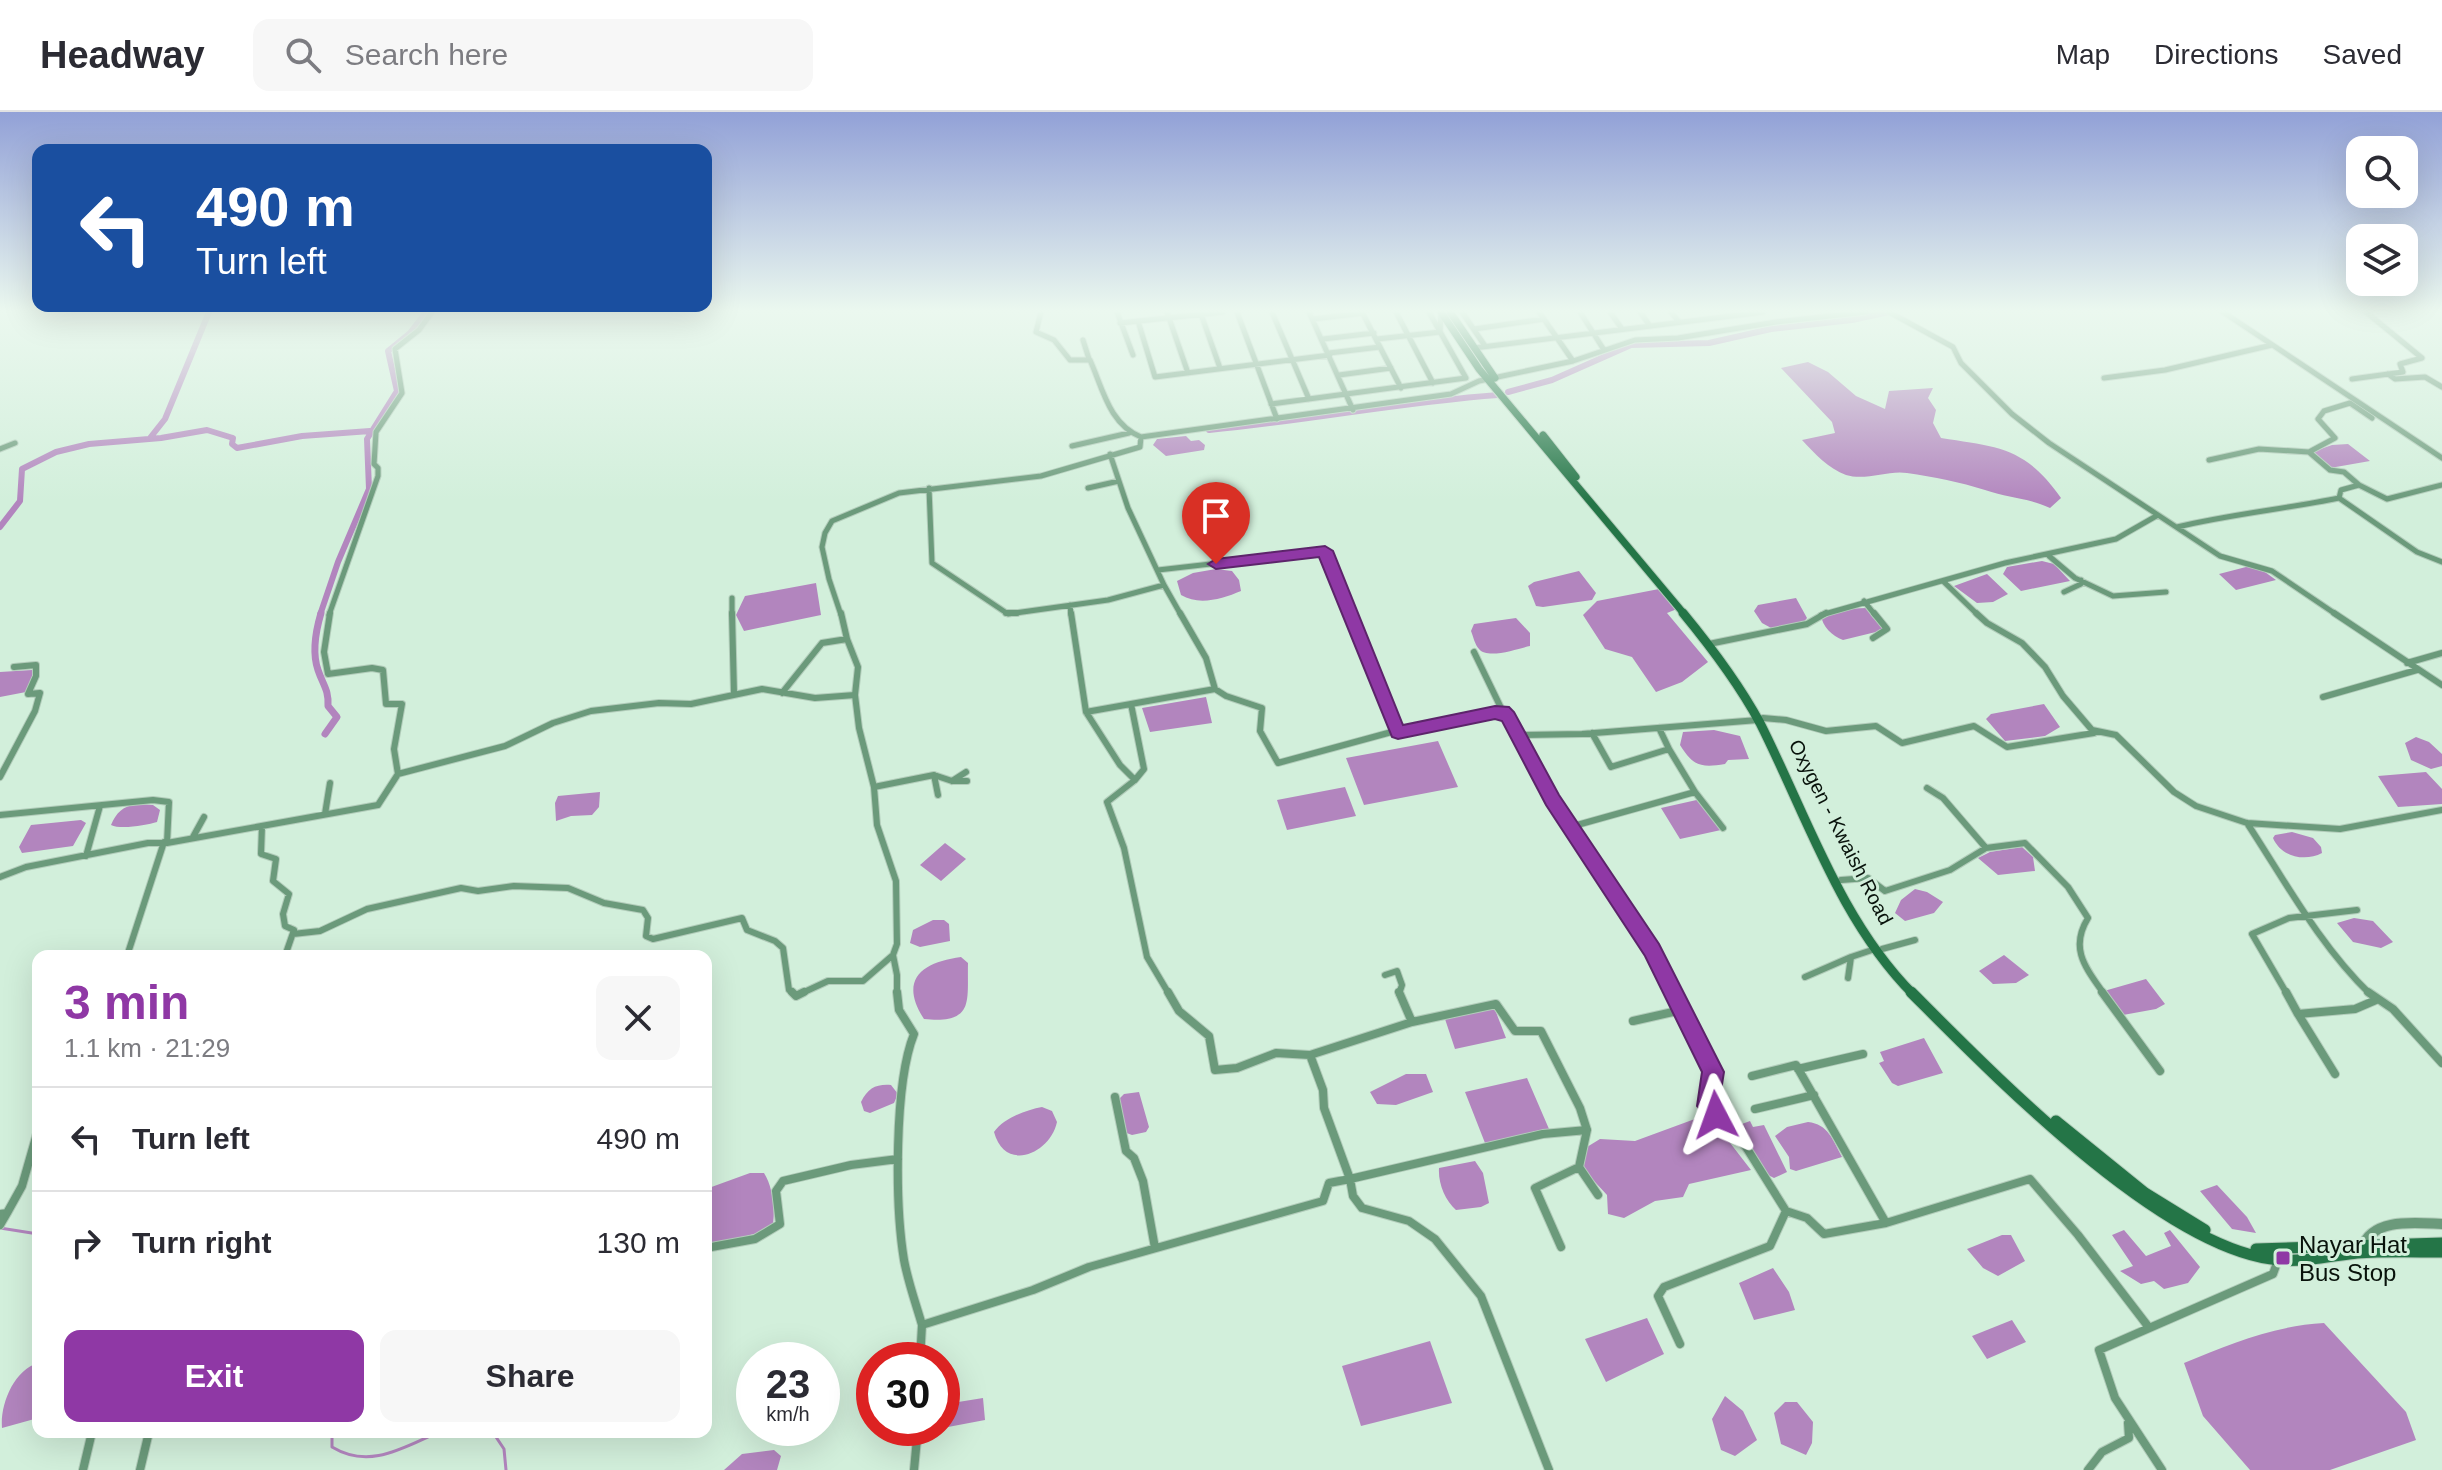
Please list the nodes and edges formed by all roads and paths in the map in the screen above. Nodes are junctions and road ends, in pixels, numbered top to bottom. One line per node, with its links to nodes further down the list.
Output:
1 (399, 375): 82 (street)
2 (1096, 375): 29 (street)
3 (1260, 375): 25 (street)
4 (1299, 375): 24 (street)
5 (1339, 375): 23 (street)
6 (1395, 375): 22 (street)
7 (1429, 375): 20 (street)
8 (1465, 375): 20 (street)
9 (1489, 375): 17 (main road, Oxygen - Kwaish Road)
10 (1490, 375): 17 (main road, Oxygen - Kwaish Road)
11 (1504, 375): 17 (street)
12 (1973, 375): 44 (street)
13 (2124, 375): 18 (street)
14 (2318, 375): 36 (street)
15 (2378, 375): 19 (street)
16 (2390, 375): 21 (street)
17 (1491, 378): 26 (street); 59 (main road, Oxygen - Kwaish Road); 59 (main road, Oxygen - Kwaish Road)
18 (2104, 378)
19 (2352, 379)
20 (1433, 383): 22 (street)
21 (2442, 387)
22 (1401, 388): 23 (street)
23 (1348, 394): 24 (street); 26 (street)
24 (1309, 399): 25 (street)
25 (1271, 404): 28 (street)
26 (1353, 410): 28 (street)
27 (2372, 418): 34 (street)
28 (1277, 419): 30 (street)
29 (1129, 433): 30 (street); 32 (street)
30 (1141, 437): 35 (street)
31 (15, 443): 33 (street)
32 (1072, 446)
33 (0, 449)
34 (2309, 452): 37 (street); 39 (street)
35 (1110, 454): 38 (street); 41 (street)
36 (2442, 458)
37 (2209, 460)
38 (1119, 481): 42 (street); 48 (street)
39 (2359, 485): 40 (street); 43 (street)
40 (2442, 485)
41 (929, 488): 56 (street); 58 (street)
42 (1088, 488)
43 (2339, 498): 45 (street); 47 (street)
44 (2158, 515): 45 (street); 46 (street)
45 (2177, 527): 62 (street)
46 (2049, 556): 49 (street); 50 (street)
47 (2442, 562)
48 (1158, 570): 51 (street); 77 (street)
49 (2081, 580): 52 (street); 53 (street)
50 (1944, 582): 55 (street); 76 (street)
51 (1164, 585): 56 (street); 66 (street)
52 (2064, 592)
53 (2166, 592)
54 (732, 598): 68 (street)
55 (1864, 601): 57 (street); 59 (street)
56 (1070, 605): 72 (street)
57 (1873, 638)
58 (847, 639): 67 (street); 69 (street)
59 (1711, 644): 74 (main road, Oxygen - Kwaish Road)
60 (1474, 652): 73 (street)
61 (2442, 653): 62 (street)
62 (2407, 663): 64 (street)
63 (14, 667): 84 (street)
64 (2417, 670): 65 (street); 70 (street)
65 (2442, 685)
66 (1215, 689): 71 (street); 77 (street)
67 (782, 693): 68 (street); 69 (street)
68 (734, 694): 82 (street)
69 (855, 695): 89 (street)
70 (2323, 697)
71 (1131, 704): 72 (street); 85 (street)
72 (1086, 712): 85 (street)
73 (1503, 712): 77 (street); 79 (street)
74 (1761, 719): 75 (street); 76 (street); 107 (main road, Oxygen - Kwaish Road); 112 (main road, Oxygen - Kwaish Road)
75 (1659, 728): 78 (street); 80 (street)
76 (2095, 732): 98 (street)
77 (1398, 733)
78 (1592, 733): 79 (street); 80 (street)
79 (1518, 735): 100 (street)
80 (1669, 749): 91 (street)
81 (966, 772): 86 (street)
82 (398, 774): 95 (street)
83 (934, 775): 86 (street); 89 (street); 92 (street)
84 (0, 777)
85 (1135, 780): 126 (street)
86 (952, 781): 87 (street)
87 (967, 781)
88 (330, 783): 95 (street)
89 (874, 787): 115 (street)
90 (1927, 788): 104 (street)
91 (1695, 792): 100 (street); 101 (street)
92 (938, 795)
93 (100, 806): 96 (street); 103 (street); 105 (street)
94 (2442, 810): 98 (street)
95 (325, 814): 99 (street)
96 (0, 815)
97 (204, 817): 102 (street)
98 (2247, 823): 109 (street)
99 (262, 826): 102 (street); 110 (street)
100 (1570, 827): 121 (street)
101 (1723, 828)
102 (193, 837): 103 (street)
103 (165, 843): 105 (street); 113 (street)
104 (1986, 848): 107 (street); 129 (street)
105 (86, 856): 106 (street)
106 (0, 877)
107 (1841, 880): 112 (main road, Oxygen - Kwaish Road)
108 (2357, 910): 109 (street)
109 (2309, 917): 120 (street); 122 (street)
110 (293, 934): 114 (street); 115 (street)
111 (1915, 940): 112 (street)
112 (1878, 949): 116 (street); 150 (main road, Oxygen - Kwaish Road); 152 (main road, Oxygen - Kwaish Road)
113 (129, 950)
114 (287, 950)
115 (893, 955): 137 (street)
116 (1851, 957): 118 (street); 119 (street)
117 (1385, 975): 124 (street)
118 (1805, 977)
119 (1848, 978)
120 (2376, 1000): 122 (street); 127 (street)
121 (1682, 1010): 123 (street); 141 (street)
122 (2298, 1014): 130 (street)
123 (1633, 1021)
124 (1412, 1022): 126 (street); 135 (street)
125 (1863, 1054): 128 (street)
126 (1310, 1055): 139 (street)
127 (2442, 1063)
128 (1798, 1069): 131 (street); 132 (street)
129 (2160, 1071)
130 (2335, 1074)
131 (1752, 1076)
132 (1814, 1095): 134 (street); 143 (street)
133 (1115, 1097): 149 (street)
134 (1755, 1109)
135 (1587, 1130): 138 (street); 139 (street)
136 (32, 1151): 142 (street)
137 (898, 1159): 147 (street); 153 (street)
138 (1579, 1167): 140 (street); 148 (street)
139 (1350, 1179): 149 (street); 164 (street)
140 (1598, 1195)
141 (1786, 1211): 143 (street); 156 (street)
142 (3, 1213): 145 (street)
143 (1886, 1223): 154 (street)
144 (2442, 1224): 150 (street)
145 (0, 1225)
146 (2442, 1243): 150 (main road, Oxygen - Kwaish Road)
147 (712, 1247)
148 (1561, 1247)
149 (1155, 1248): 153 (street)
150 (2362, 1249): 151 (main road, Oxygen - Kwaish Road); 152 (main road, Oxygen - Kwaish Road)
151 (2442, 1252)
152 (2278, 1260): 154 (street)
153 (922, 1325): 155 (street)
154 (2147, 1325): 157 (street)
155 (921, 1342)
156 (1680, 1344)
157 (2127, 1419): 165 (street); 166 (street)
158 (91, 1438): 161 (street)
159 (148, 1438): 162 (street)
160 (916, 1446): 163 (street)
161 (83, 1470)
162 (140, 1470)
163 (914, 1470)
164 (1549, 1470)
165 (2088, 1470)
166 (2162, 1470)

